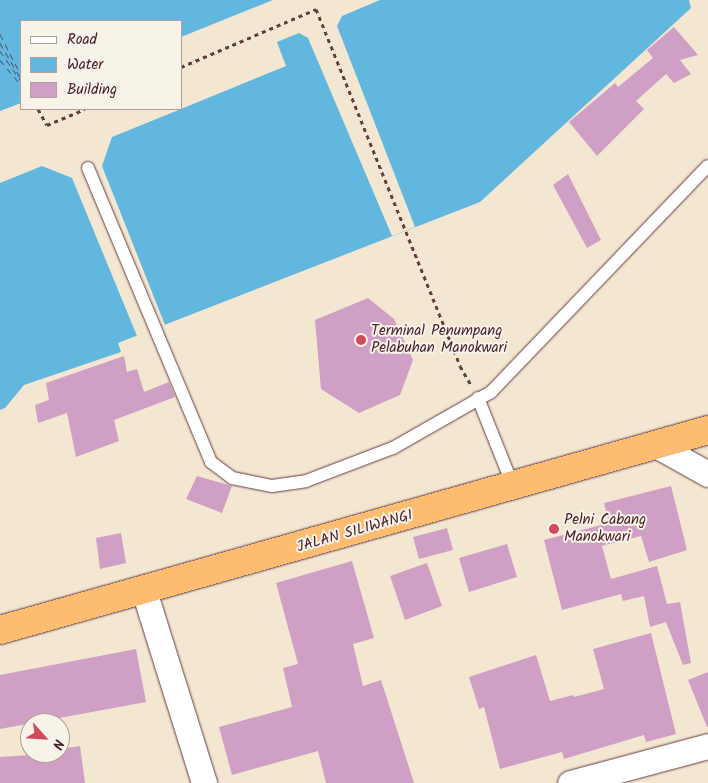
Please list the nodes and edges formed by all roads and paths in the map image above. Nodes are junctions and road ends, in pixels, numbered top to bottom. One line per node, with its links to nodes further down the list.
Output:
1 (182, 67): 6 (path)
2 (39, 110): 3 (path)
3 (83, 110)
4 (708, 166): 6 (lane)
5 (88, 168): 6 (lane)
6 (478, 398): 10 (lane)
7 (708, 430): 8 (highway, JALAN SILIWANGI)
8 (654, 444): 9 (street); 10 (highway, JALAN SILIWANGI)
9 (708, 474)
10 (513, 486): 11 (highway, JALAN SILIWANGI)
11 (144, 591): 12 (highway, JALAN SILIWANGI); 14 (street)
12 (0, 630)
13 (708, 746): 15 (street)
14 (204, 783)
15 (570, 783)

